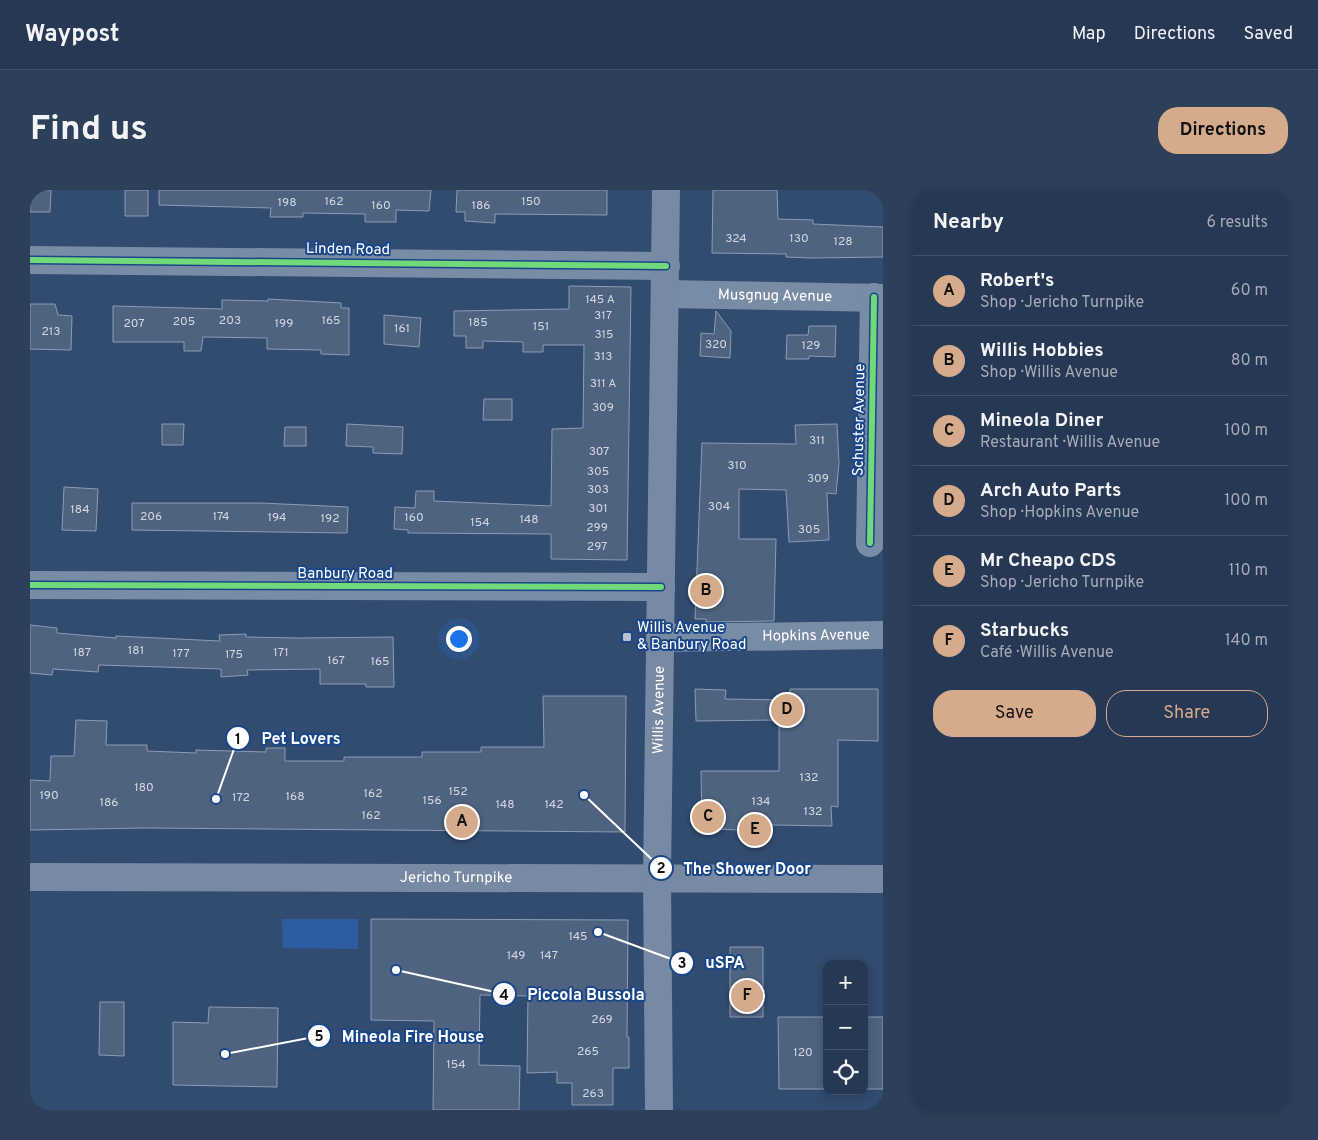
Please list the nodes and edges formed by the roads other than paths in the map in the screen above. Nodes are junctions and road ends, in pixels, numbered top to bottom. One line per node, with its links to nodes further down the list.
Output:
1 (666, 190): 3 (main road, Willis Avenue)
2 (30, 260): 3 (street, Linden Road)
3 (666, 266): 4 (main road, Willis Avenue)
4 (666, 294): 5 (street, Musgnug Avenue); 8 (main road, Willis Avenue)
5 (878, 297): 6 (street, Schuster Avenue)
6 (870, 543)
7 (30, 585): 8 (street, Banbury Road)
8 (661, 587): 10 (main road, Willis Avenue)
9 (883, 635): 10 (street, Hopkins Avenue)
10 (660, 638): 12 (main road, Willis Avenue)
11 (30, 877): 12 (main road, Jericho Turnpike)
12 (658, 877): 13 (main road, Jericho Turnpike); 14 (main road, Willis Avenue)
13 (883, 879)
14 (659, 1110)

